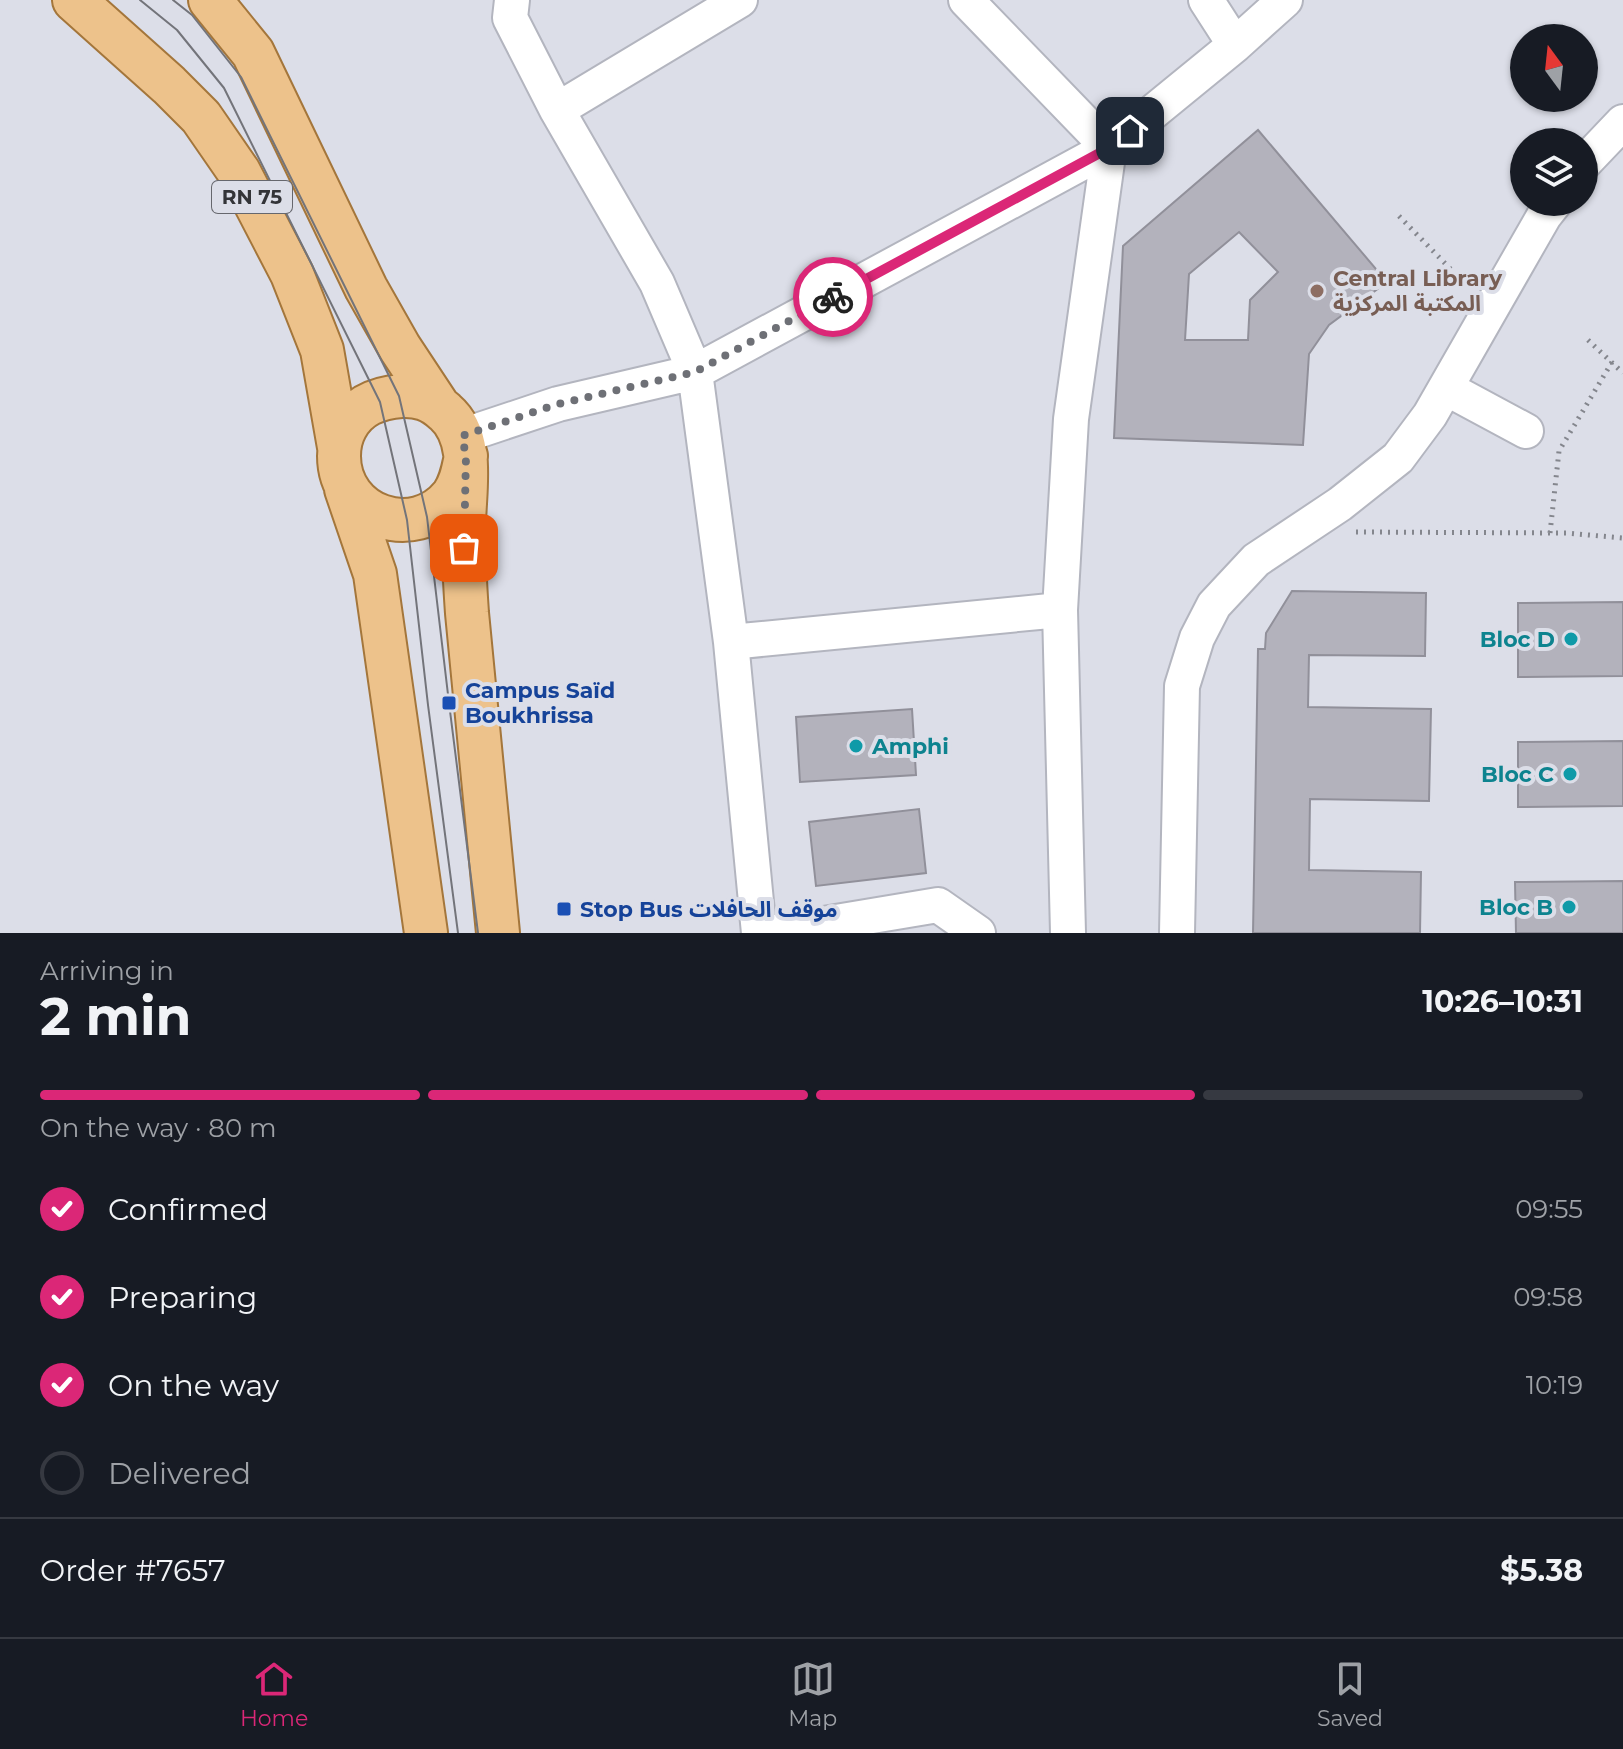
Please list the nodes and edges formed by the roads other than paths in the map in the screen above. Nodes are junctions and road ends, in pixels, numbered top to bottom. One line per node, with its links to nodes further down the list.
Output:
1 (74, 0): 19 (main road, RN 75)
2 (210, 0): 16 (main road, RN 75)
3 (512, 0): 9 (lane)
4 (740, 0): 9 (lane)
5 (966, 0): 11 (lane)
6 (1206, 0): 8 (lane)
7 (1285, 0): 8 (lane)
8 (1235, 45): 11 (lane)
9 (557, 110): 14 (lane)
10 (1623, 122): 12 (lane)
11 (1109, 148): 14 (lane); 21 (lane)
12 (1598, 148)
13 (1544, 216): 15 (lane)
14 (695, 372): 18 (lane); 22 (lane)
15 (1446, 388): 17 (lane); 29 (lane)
16 (437, 404): 18 (main road); 19 (main road)
17 (1526, 431)
18 (464, 446): 20 (main road); 24 (main road)
19 (339, 447): 20 (main road)
20 (346, 488): 23 (main road)
21 (1060, 610): 22 (lane); 28 (lane)
22 (731, 642): 25 (lane)
23 (426, 933)
24 (498, 933)
25 (759, 933)
26 (770, 933): 27 (lane)
27 (978, 933)
28 (1068, 933)
29 (1177, 933)

